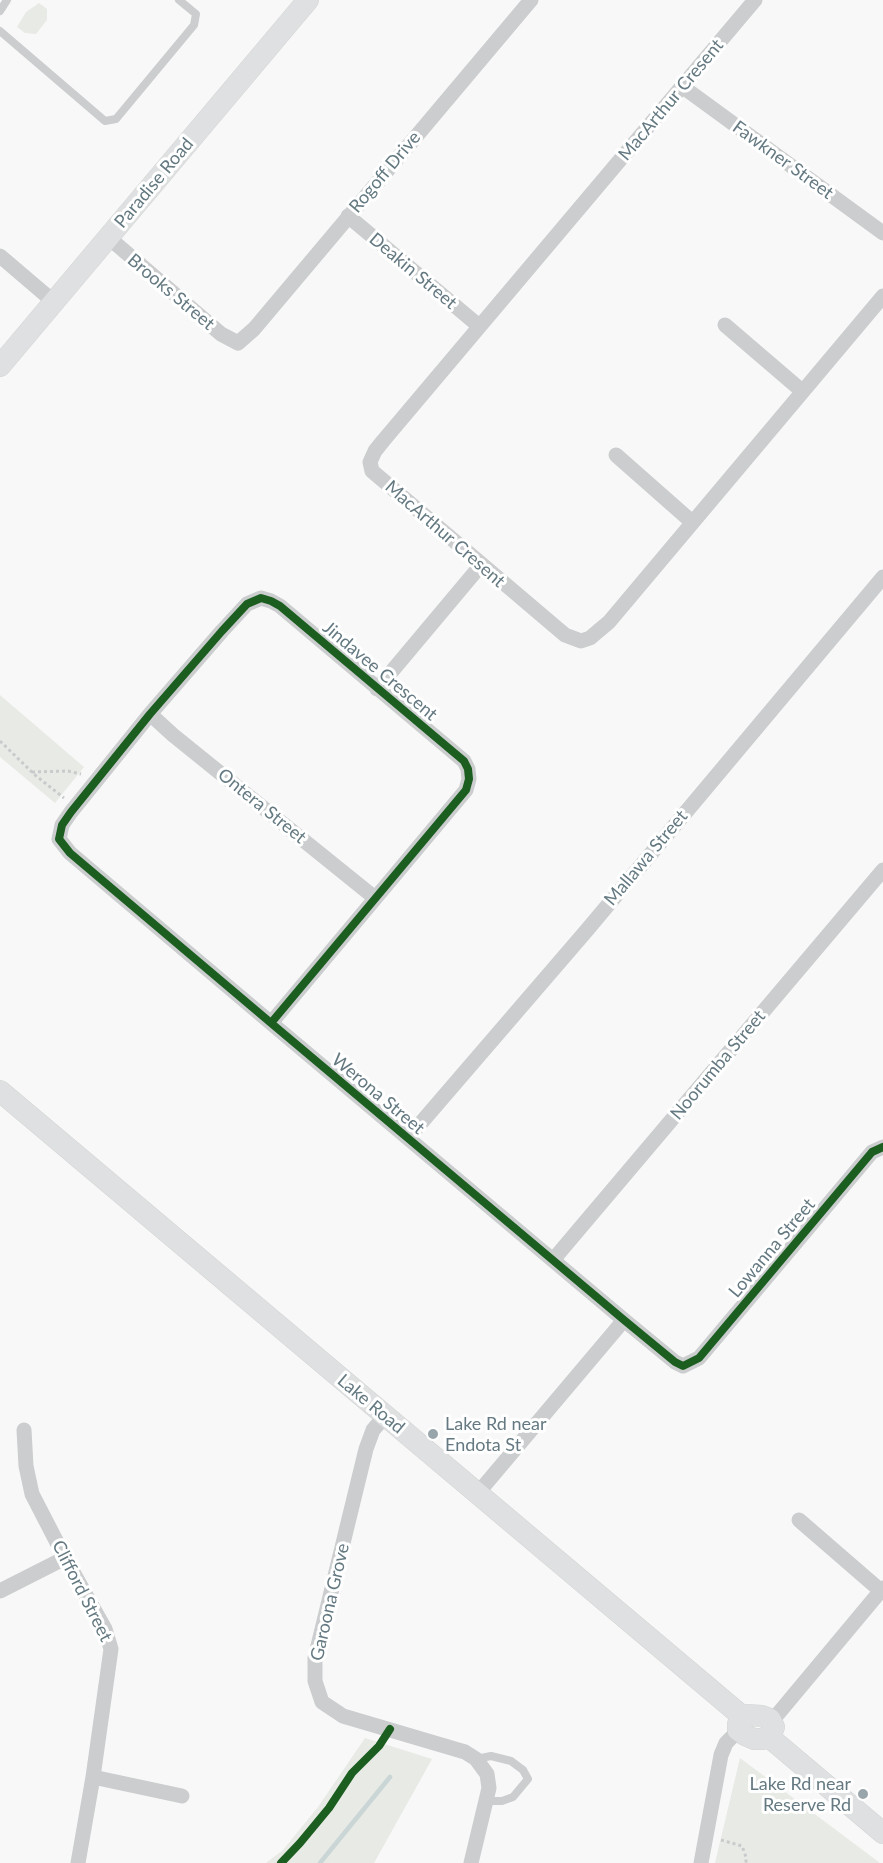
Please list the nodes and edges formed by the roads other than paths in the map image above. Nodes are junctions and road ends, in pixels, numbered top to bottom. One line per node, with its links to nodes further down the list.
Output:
1 (8, 0): 6 (lane)
2 (179, 0): 7 (lane)
3 (308, 0): 11 (street, Paradise Road)
4 (531, 0): 9 (street, Rogoff Drive)
5 (755, 0): 8 (street, MacArthur Cresent)
6 (0, 11)
7 (0, 31)
8 (683, 87): 10 (street, Fawkner Street); 16 (street, MacArthur Cresent)
9 (348, 216): 16 (street, Deakin Street); 17 (street, Rogoff Drive)
10 (883, 233)
11 (108, 237): 14 (street, Paradise Road); 17 (street, Brooks Street)
12 (0, 256): 14 (street)
13 (883, 296): 19 (street, MacArthur Cresent)
14 (54, 302): 18 (street, Paradise Road)
15 (725, 325): 19 (street)
16 (479, 326): 22 (street, MacArthur Cresent)
17 (237, 343)
18 (0, 366)
19 (802, 391): 21 (street, MacArthur Cresent)
20 (616, 455): 21 (street)
21 (692, 522): 22 (street, MacArthur Cresent)
22 (481, 565): 24 (street)
23 (883, 577): 31 (street, Mallawa Street)
24 (377, 689): 25 (street, Jindavee Crescent); 28 (street, Jindavee Crescent)
25 (150, 714): 26 (street, Jindavee Crescent); 28 (street, Ontera Street)
26 (59, 839): 29 (street, Werona Street)
27 (880, 880): 33 (street, Noorumba Street)
28 (375, 898): 29 (street, Jindavee Crescent)
29 (271, 1023): 31 (street, Werona Street)
30 (0, 1091): 36 (street, Lake Road)
31 (408, 1138): 33 (street, Werona Street)
32 (883, 1146): 35 (street, Lowanna Street)
33 (553, 1260): 34 (street, Werona Street)
34 (624, 1320): 35 (street, Werona Street); 38 (street)
35 (683, 1366)
36 (385, 1416): 38 (street, Lake Road); 45 (street, Garoona Grove)
37 (24, 1430): 40 (street, Clifford Street)
38 (478, 1492): 43 (street, Lake Road)
39 (798, 1520): 41 (street)
40 (65, 1558): 42 (street); 46 (street, Clifford Street)
41 (882, 1590): 44 (street)
42 (0, 1591)
43 (741, 1724): 44 (street); 52 (street)
44 (770, 1729): 49 (street)
45 (476, 1759): 48 (street); 48 (lane, Garoona Grove)
46 (93, 1777): 47 (street); 50 (street, Clifford Street)
47 (182, 1796)
48 (485, 1801): 51 (street)
49 (883, 1833)
50 (78, 1863)
51 (471, 1863)
52 (701, 1863)

